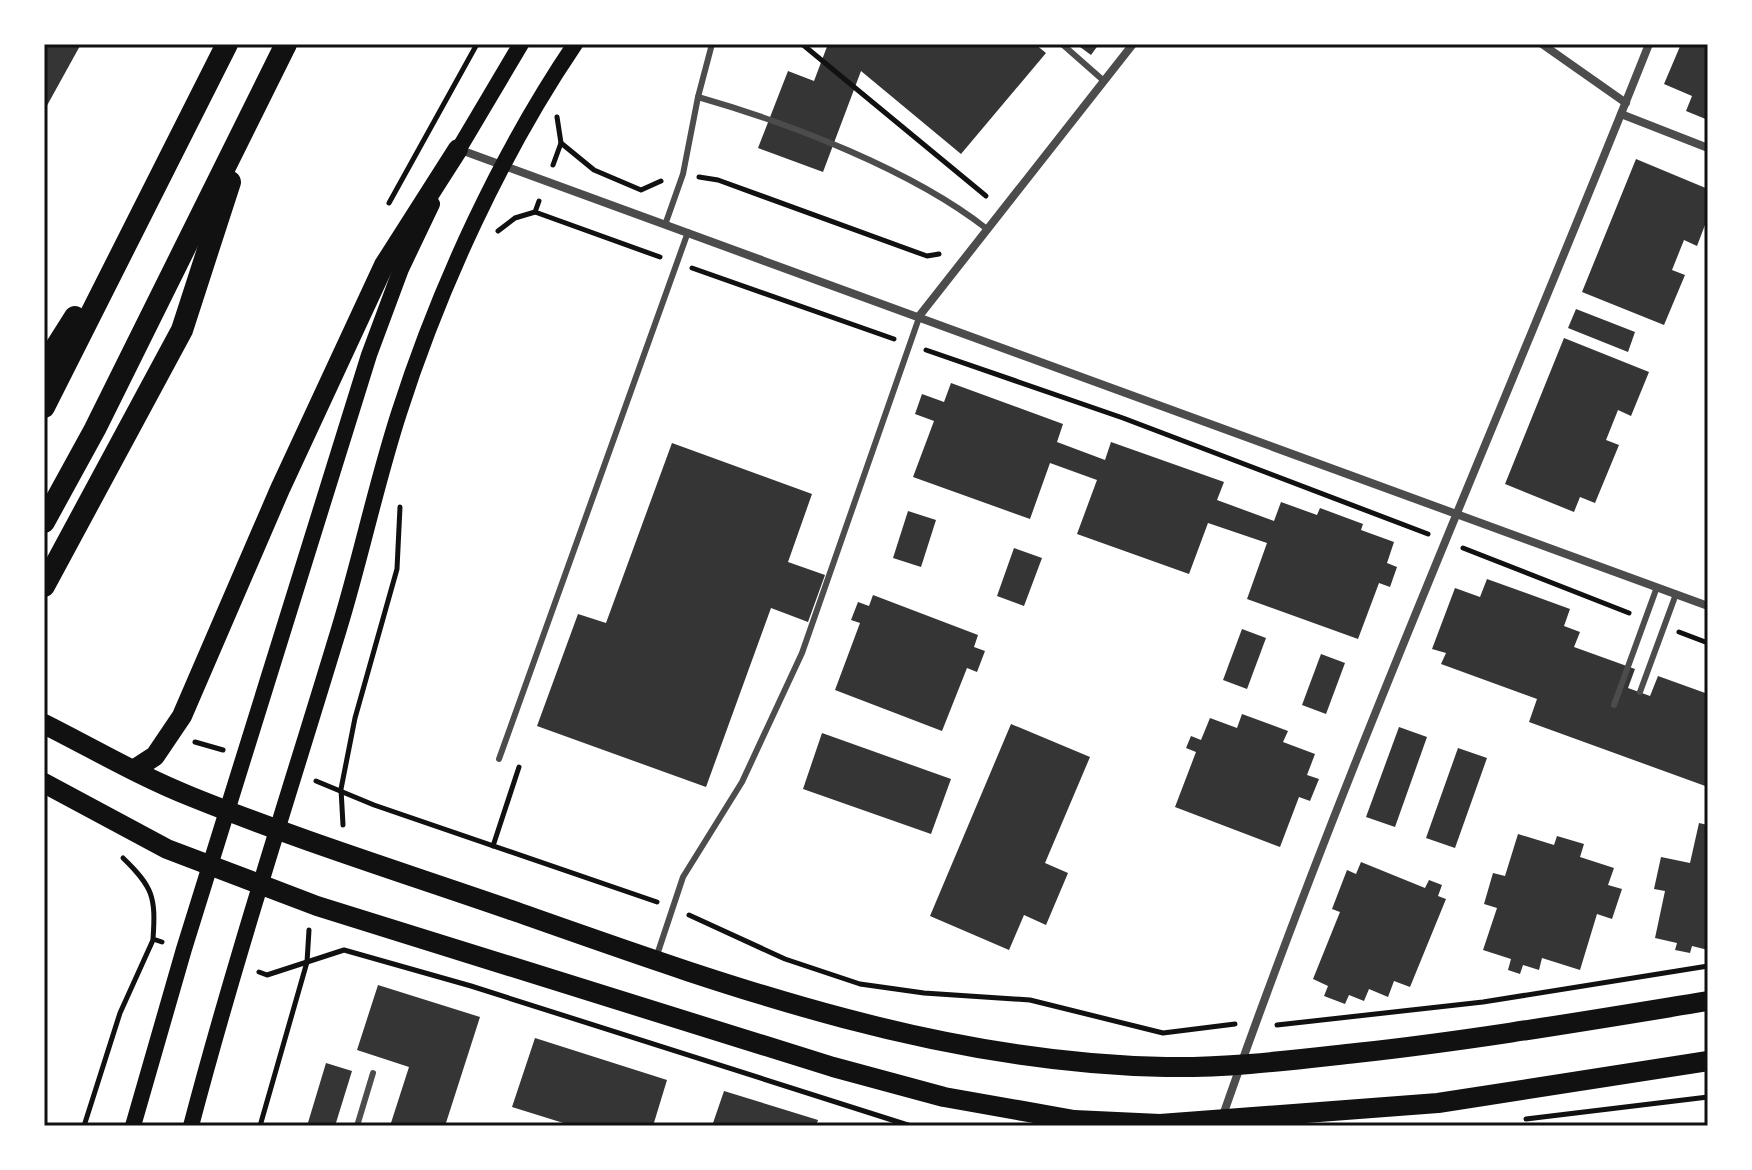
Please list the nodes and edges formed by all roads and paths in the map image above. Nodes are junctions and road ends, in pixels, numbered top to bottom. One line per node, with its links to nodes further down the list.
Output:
1 (227, 44): 26 (highway)
2 (286, 44): 15 (highway)
3 (521, 44): 19 (main road)
4 (575, 44): 20 (main road)
5 (712, 44): 12 (lane)
6 (802, 44): 24 (path)
7 (1062, 44): 11 (lane)
8 (1133, 44): 11 (street)
9 (1542, 44): 14 (street)
10 (1649, 44): 14 (street)
11 (1104, 81): 29 (street)
12 (698, 97): 21 (lane); 27 (lane)
13 (562, 102): 17 (path)
14 (1626, 103): 16 (street)
15 (253, 112): 39 (highway); 41 (highway)
16 (1621, 114): 18 (street); 38 (street)
17 (561, 143): 21 (path); 22 (path)
18 (1708, 148)
19 (458, 149): 20 (street); 53 (main road); 56 (main road)
20 (503, 165): 22 (street); 57 (main road)
21 (683, 174): 27 (path); 28 (lane)
22 (546, 182): 25 (path); 28 (street)
23 (995, 184): 24 (path)
24 (986, 196): 27 (path)
25 (535, 212): 31 (path); 32 (path)
26 (140, 215): 35 (highway); 36 (highway)
27 (971, 216): 29 (lane)
28 (665, 225): 30 (street)
29 (987, 229): 33 (street)
30 (688, 232): 32 (lane); 33 (street)
31 (493, 235)
32 (678, 263): 34 (path); 51 (lane)
33 (920, 315): 34 (lane); 38 (street)
34 (911, 345): 40 (path); 63 (lane)
35 (44, 366)
36 (44, 407)
37 (401, 495): 55 (path)
38 (1455, 512): 40 (street); 42 (street)
39 (44, 522)
40 (1444, 540): 45 (path); 69 (street)
41 (44, 586)
42 (1657, 587): 43 (street); 45 (lane)
43 (1676, 594): 44 (street); 46 (lane)
44 (1708, 606)
45 (1645, 619): 49 (lane)
46 (1664, 626): 47 (path); 48 (lane)
47 (1708, 643)
48 (1640, 692)
49 (1614, 705)
50 (51, 727): 53 (main road)
51 (499, 759)
52 (520, 766): 58 (path)
53 (135, 769): 56 (main road)
54 (44, 783): 60 (main road)
55 (341, 789): 58 (path); 59 (path)
56 (228, 810): 57 (main road); 60 (main road)
57 (278, 828): 59 (main road); 61 (main road)
58 (493, 846): 63 (path)
59 (335, 849): 65 (main road)
60 (210, 866): 61 (main road); 77 (main road)
61 (260, 884): 62 (main road); 78 (main road)
62 (317, 906): 66 (path); 75 (main road)
63 (673, 907): 65 (lane); 69 (path)
64 (153, 939): 76 (path)
65 (655, 961): 71 (main road)
66 (307, 962): 79 (path); 81 (path)
67 (1708, 966): 69 (path)
68 (1708, 1001): 71 (main road)
69 (1255, 1024): 71 (street)
70 (1708, 1061): 75 (main road)
71 (1240, 1066): 75 (street)
72 (373, 1073): 80 (lane)
73 (1708, 1097): 74 (path)
74 (1520, 1120)
75 (1220, 1123)
76 (84, 1126)
77 (133, 1126)
78 (191, 1126)
79 (260, 1126)
80 (357, 1126)
81 (911, 1126)

